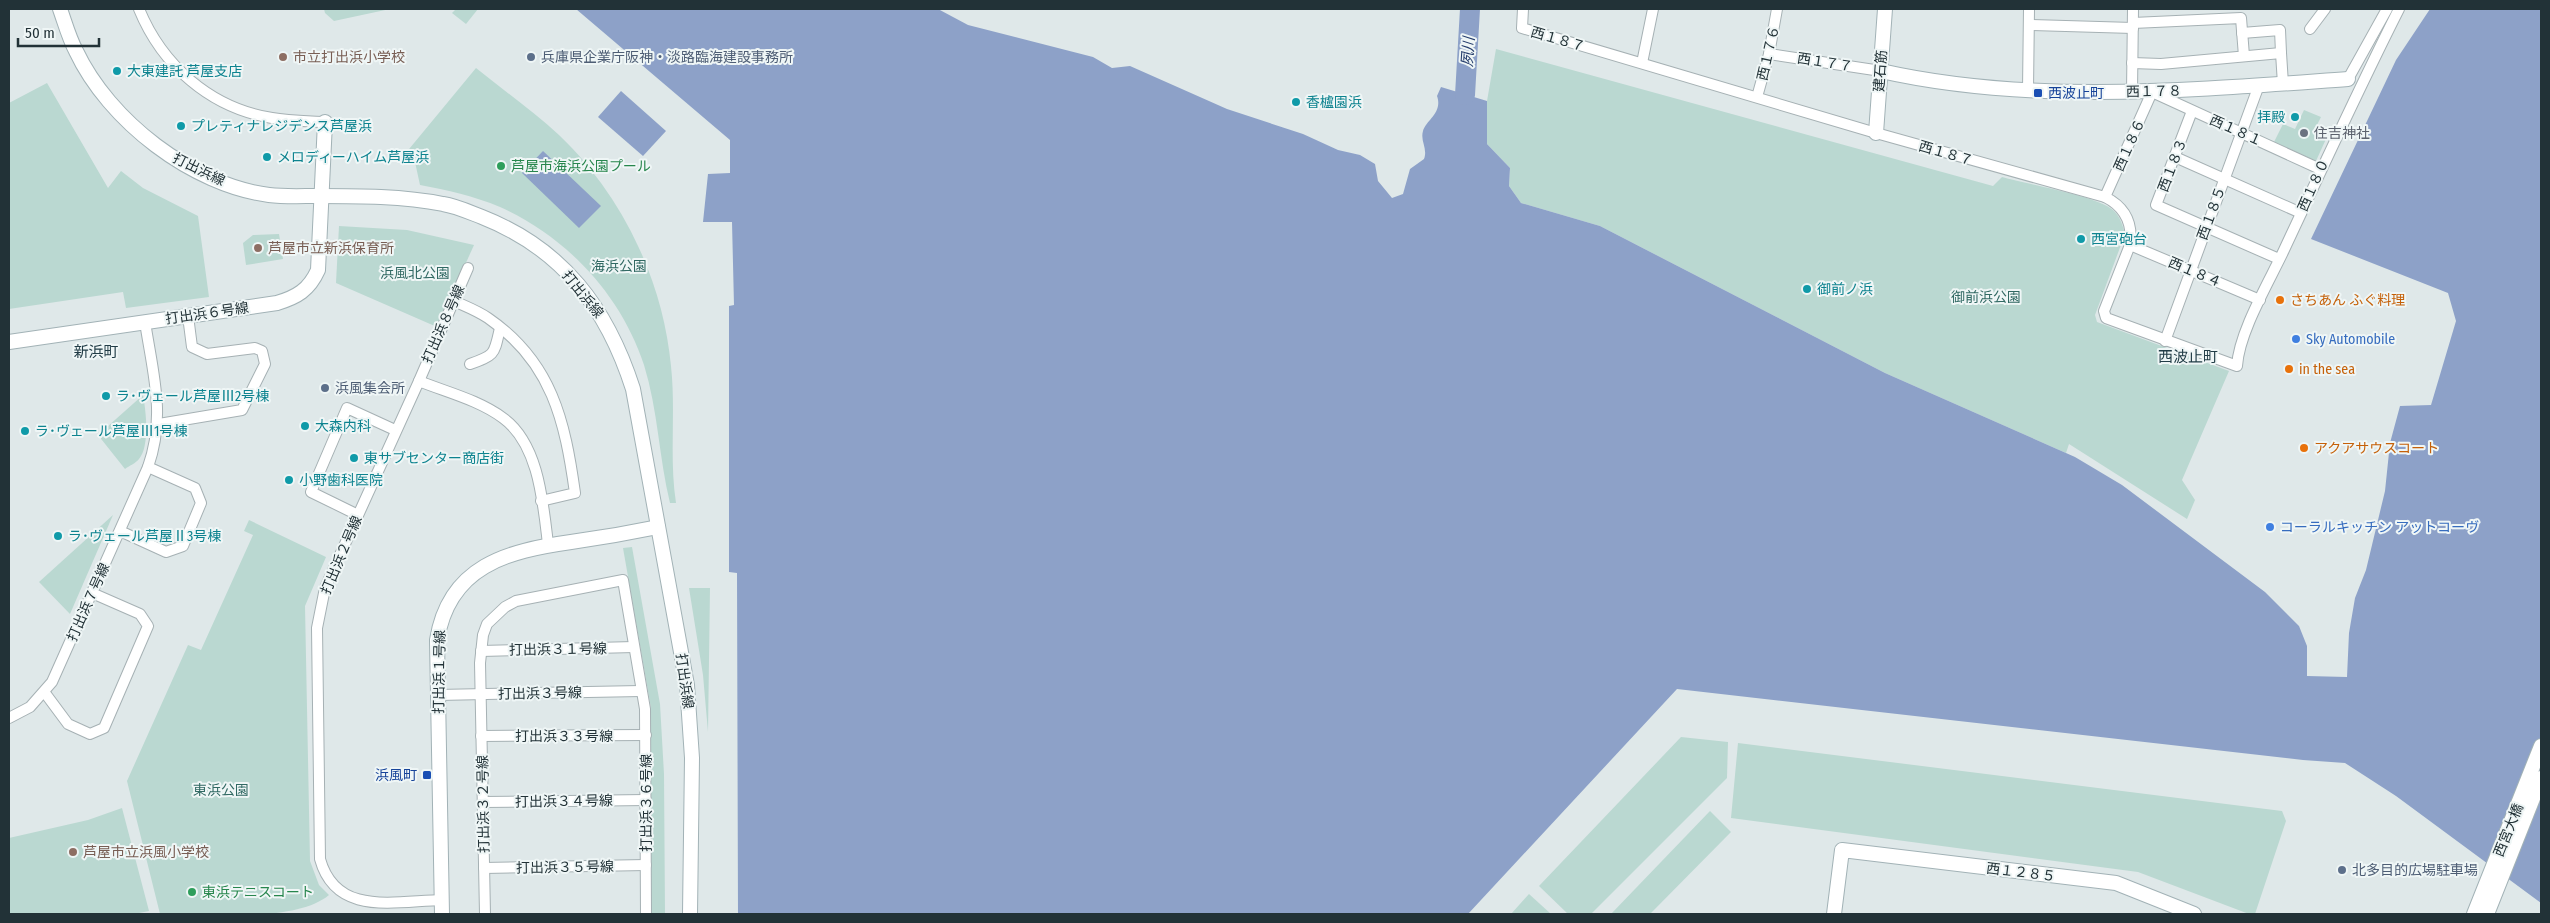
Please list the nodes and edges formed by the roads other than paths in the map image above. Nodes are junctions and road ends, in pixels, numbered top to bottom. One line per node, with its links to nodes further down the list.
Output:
1 (60, 9): 36 (street, 打出浜線)
2 (1523, 9): 19 (street, 西１８７)
3 (1653, 9): 19 (street)
4 (1777, 9): 17 (street, 西１７６)
5 (1885, 9): 21 (street, 建石筋)
6 (2030, 9): 12 (street)
7 (2133, 9): 13 (street)
8 (2325, 9): 14 (street)
9 (2387, 9): 22 (street, 西１７８)
10 (2399, 9): 34 (street, 西１８０)
11 (143, 11): 30 (street)
12 (2029, 26): 13 (street); 25 (street)
13 (2133, 26): 15 (street); 20 (street)
14 (2310, 29)
15 (2242, 33): 16 (street); 18 (street)
16 (2281, 53): 18 (street); 23 (street)
17 (1769, 54): 21 (street, 西１７７); 28 (street, 西１７６)
18 (2244, 56): 20 (street)
19 (1642, 63): 28 (street, 西１８７)
20 (2132, 63): 26 (street)
21 (1881, 71): 25 (street, 西１７８); 32 (street, 建石筋)
22 (2348, 79): 23 (street, 西１７８)
23 (2283, 84): 24 (street, 西１７８)
24 (2259, 85): 27 (street, 西１７８); 31 (street, 西１８５)
25 (2028, 89): 26 (street, 西１７８)
26 (2132, 92): 27 (street, 西１７８)
27 (2152, 92): 29 (street, 西１８１); 37 (street, 西１８６)
28 (1757, 97): 32 (street, 西１８７)
29 (2192, 111): 31 (street, 西１８１); 33 (street, 西１８３)
30 (325, 122): 36 (street, 打出浜６号線)
31 (2242, 132): 34 (street, 西１８１); 35 (street, 西１８５)
32 (1876, 133): 37 (street, 西１８７)
33 (2175, 157): 35 (street); 39 (street, 西１８３)
34 (2320, 169): 38 (street, 西１８０)
35 (2223, 179): 38 (street); 39 (street, 西１８５)
36 (322, 196): 46 (street, 打出浜６号線); 59 (street, 打出浜線)
37 (2105, 197): 40 (street, 西１８７)
38 (2301, 213): 41 (street, 西１８０)
39 (2206, 226): 41 (street, 西１８３); 43 (street, 西１８５)
40 (2130, 246): 43 (street, 西１８４); 49 (street, 西１８７)
41 (2280, 259): 44 (street, 西１８０)
42 (468, 268): 45 (street, 打出浜８号線)
43 (2190, 270): 44 (street, 西１８４); 49 (street, 西１８５)
44 (2260, 300): 52 (street, 西１８０)
45 (454, 301): 48 (street); 53 (street, 打出浜８号線)
46 (188, 316): 47 (street, 打出浜６号線); 54 (street)
47 (145, 322): 50 (street, 打出浜６号線); 54 (street, 打出浜７号線)
48 (500, 328): 51 (street); 57 (street)
49 (2165, 341): 52 (street, 西１８７)
50 (9, 342)
51 (470, 364)
52 (2237, 366)
53 (419, 381): 55 (street, 打出浜２号線); 57 (street)
54 (159, 424): 56 (street, 打出浜７号線)
55 (395, 430): 58 (street, 打出浜２号線); 58 (street)
56 (148, 467): 60 (street, 打出浜７号線); 60 (street)
57 (541, 501): 61 (street)
58 (358, 515): 78 (street, 打出浜２号線)
59 (658, 527): 61 (street, 打出浜１号線); 82 (street, 打出浜線)
60 (120, 531): 62 (street, 打出浜７号線)
61 (548, 544): 67 (street, 打出浜１号線)
62 (92, 593): 66 (street, 打出浜７号線); 66 (street)
63 (634, 647): 64 (street, 打出浜３１号線); 64 (street, 打出浜３２号線); 65 (street, 打出浜３６号線)
64 (481, 651): 68 (street, 打出浜３２号線)
65 (641, 692): 68 (street, 打出浜３号線); 70 (street, 打出浜３６号線)
66 (45, 693): 69 (street, 打出浜７号線)
67 (438, 694): 68 (street, 打出浜３号線); 78 (street, 打出浜１号線)
68 (481, 694): 71 (street, 打出浜３２号線)
69 (9, 718)
70 (646, 735): 71 (street, 打出浜３３号線); 74 (street, 打出浜３６号線)
71 (482, 736): 75 (street, 打出浜３２号線)
72 (2541, 746): 85 (street, 西宮大橋)
73 (2541, 778): 86 (street, 西宮大橋)
74 (646, 800): 75 (street, 打出浜３４号線); 76 (street, 打出浜３６号線)
75 (483, 802): 77 (street, 打出浜３２号線)
76 (646, 865): 77 (street, 打出浜３５号線); 81 (street, 打出浜３６号線)
77 (484, 868): 80 (street, 打出浜３２号線)
78 (442, 900): 79 (street, 打出浜１号線)
79 (442, 914)
80 (485, 914)
81 (646, 914)
82 (690, 914)
83 (1834, 914): 84 (street, 西１２８５)
84 (2194, 914)
85 (2474, 914)
86 (2487, 914)

